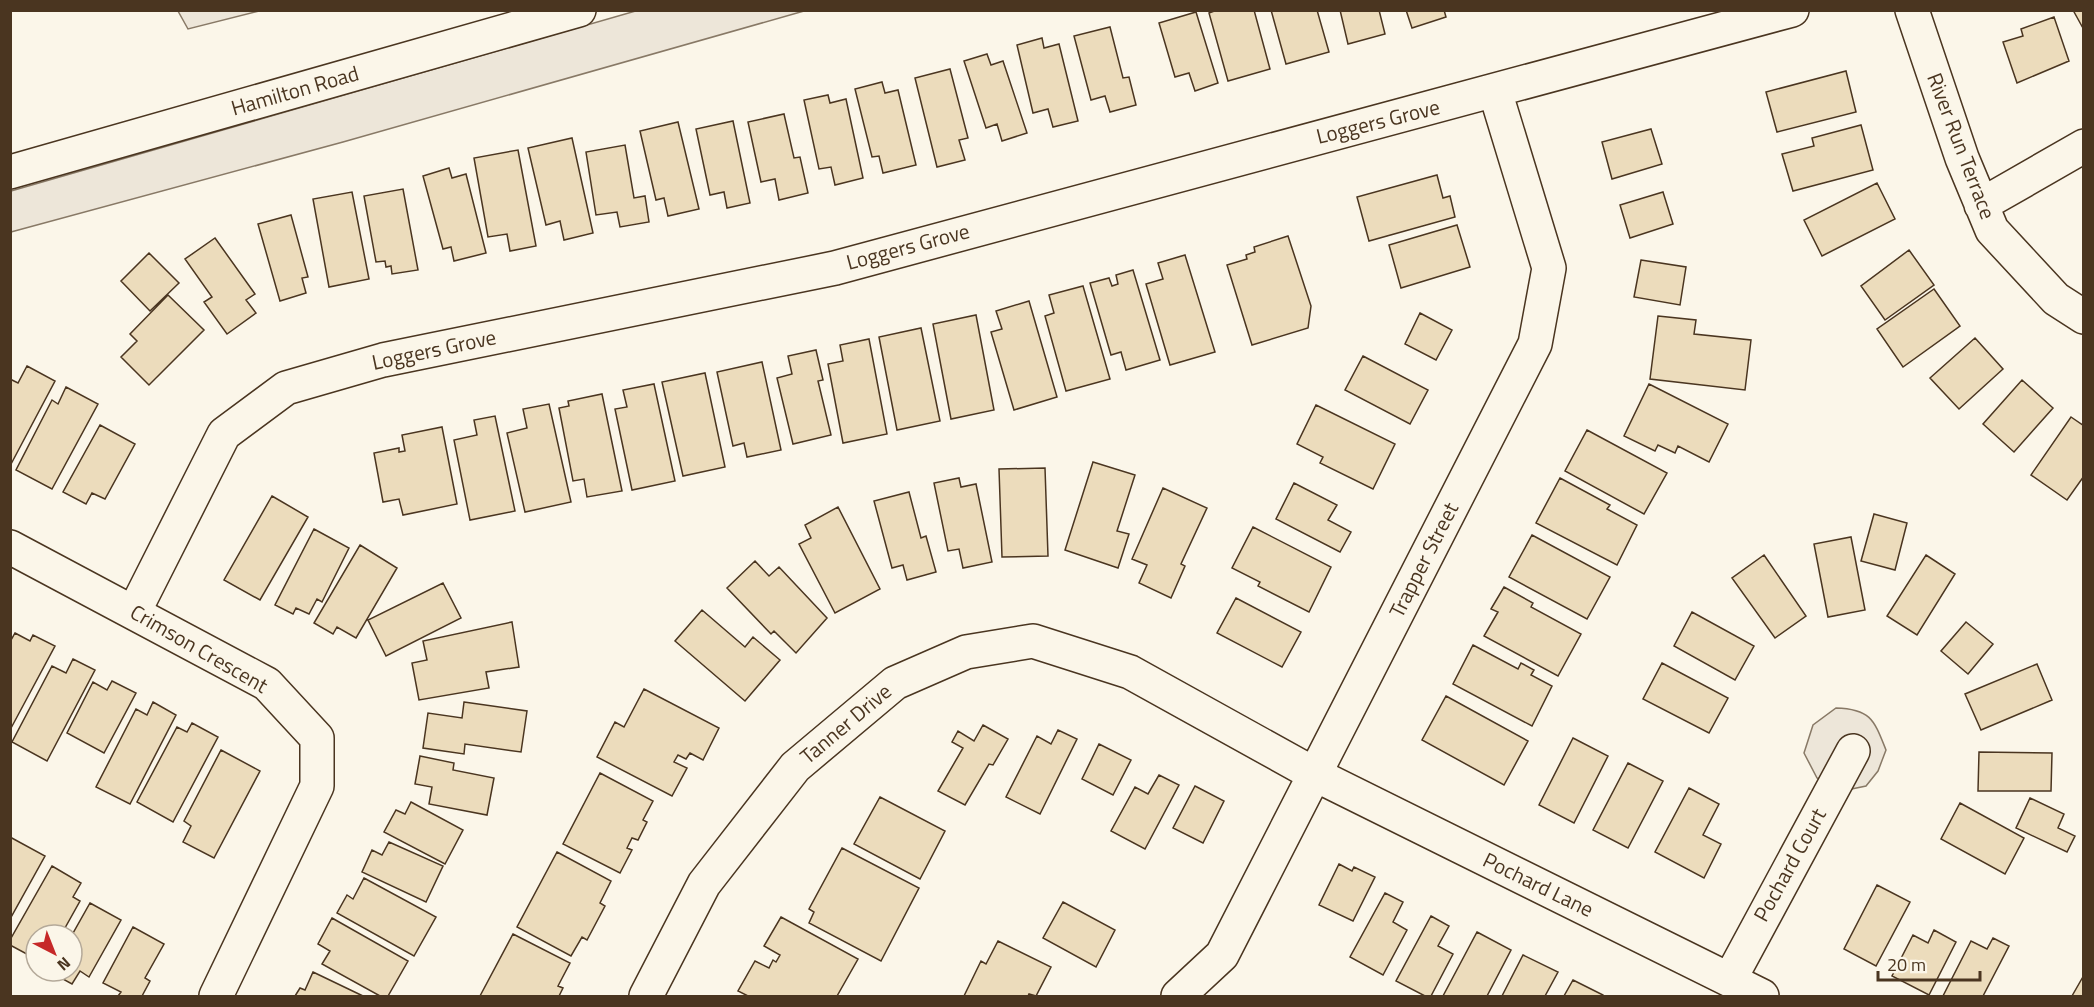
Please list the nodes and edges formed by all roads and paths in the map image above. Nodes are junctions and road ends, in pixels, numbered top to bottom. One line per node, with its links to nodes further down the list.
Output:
1 (579, 10): 6 (street, Hamilton Road)
2 (1792, 10): 4 (street, Loggers Grove)
3 (1912, 10): 7 (street, River Run Terrace)
4 (1495, 91): 10 (street, Loggers Grove); 12 (street, Trapper Street)
5 (2084, 146): 7 (street)
6 (10, 172)
7 (1981, 205): 8 (street, River Run Terrace)
8 (2084, 317)
9 (10, 547): 10 (street, Crimson Crescent)
10 (134, 612): 14 (street, Crimson Crescent)
11 (1853, 751): 13 (street, Pochard Court)
12 (1314, 774): 13 (street, Pochard Lane); 15 (street, Tanner Drive); 16 (street, Trapper Street)
13 (1730, 979): 17 (street, Pochard Lane)
14 (216, 996)
15 (646, 996)
16 (1178, 996)
17 (1762, 996)

